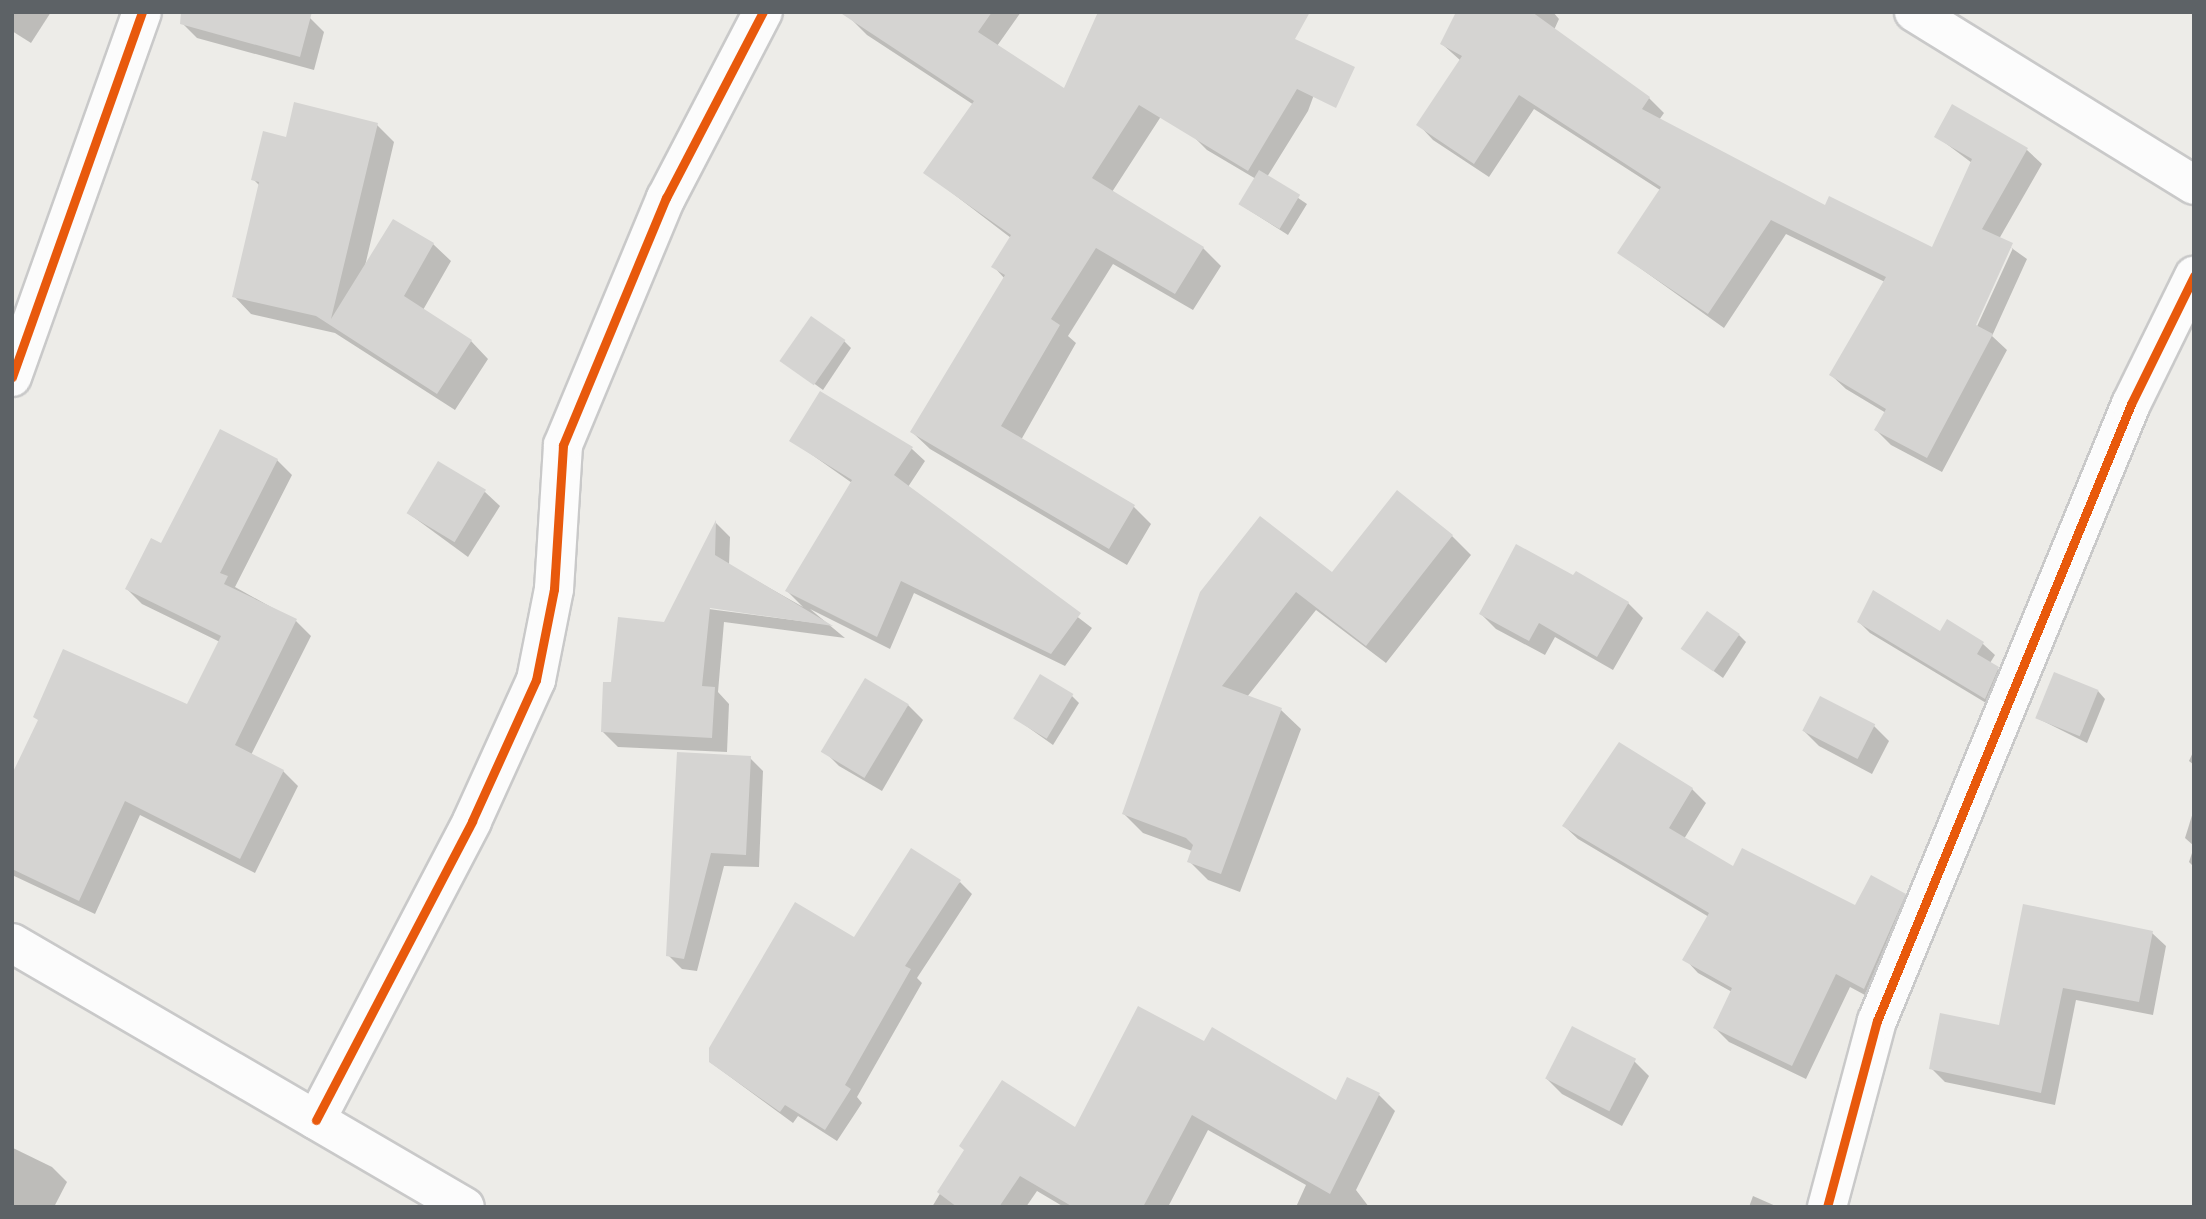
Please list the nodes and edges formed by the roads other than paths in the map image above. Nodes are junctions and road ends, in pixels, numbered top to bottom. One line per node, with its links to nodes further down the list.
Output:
1 (142, 12): 6 (street)
2 (764, 12): 8 (street)
3 (1914, 12): 4 (street)
4 (2194, 185)
5 (2194, 276): 10 (street)
6 (12, 377)
7 (12, 943): 8 (street)
8 (316, 1120): 9 (street)
9 (465, 1207)
10 (1827, 1207)

